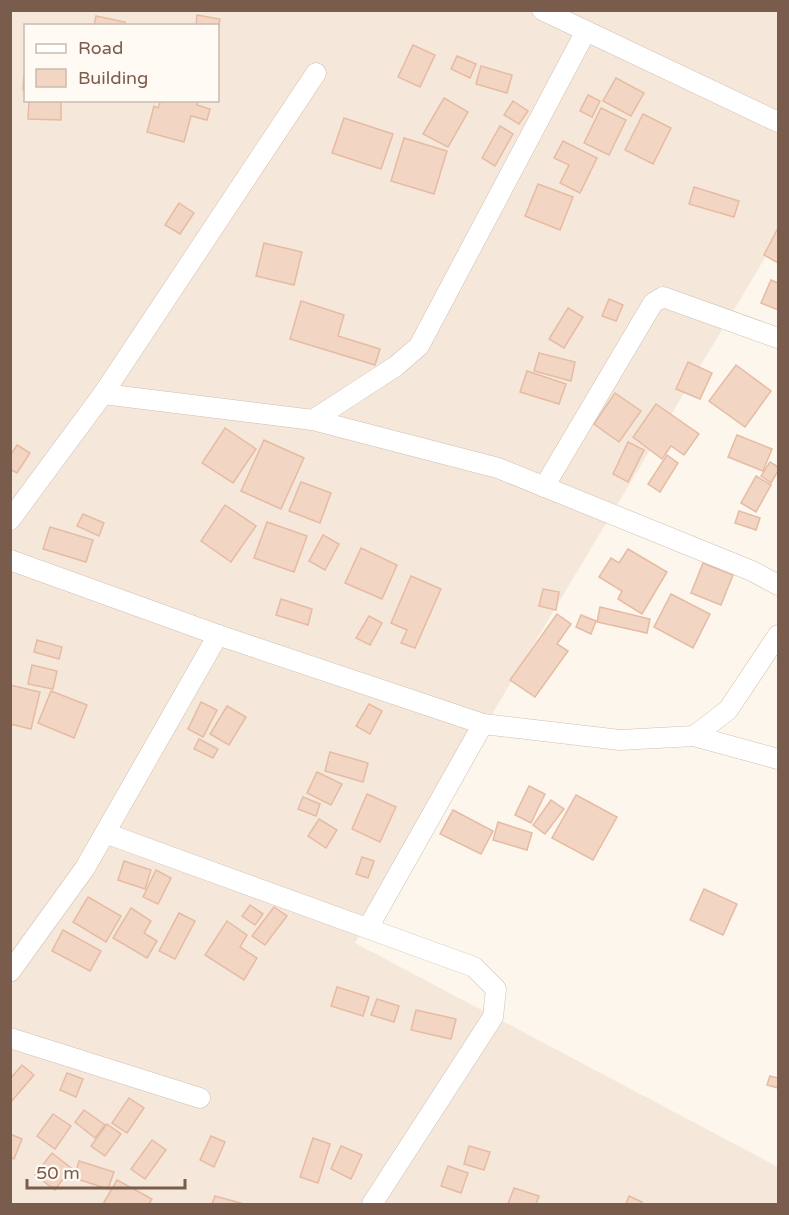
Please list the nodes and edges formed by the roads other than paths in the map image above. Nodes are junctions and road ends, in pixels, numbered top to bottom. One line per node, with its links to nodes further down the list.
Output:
1 (542, 10): 2 (street)
2 (586, 31): 4 (street); 7 (street)
3 (316, 73): 6 (street)
4 (778, 122)
5 (778, 339): 8 (street)
6 (103, 394): 7 (street); 9 (street)
7 (313, 420): 8 (street)
8 (544, 487): 11 (street)
9 (10, 520)
10 (10, 560): 12 (street)
11 (778, 585)
12 (218, 634): 14 (street); 17 (street)
13 (778, 635): 15 (street)
14 (483, 724): 15 (street); 18 (street)
15 (694, 736): 16 (street)
16 (778, 759)
17 (105, 833): 18 (street); 19 (street)
18 (368, 928): 22 (street)
19 (10, 972)
20 (10, 1038): 21 (street)
21 (200, 1098)
22 (372, 1204)

